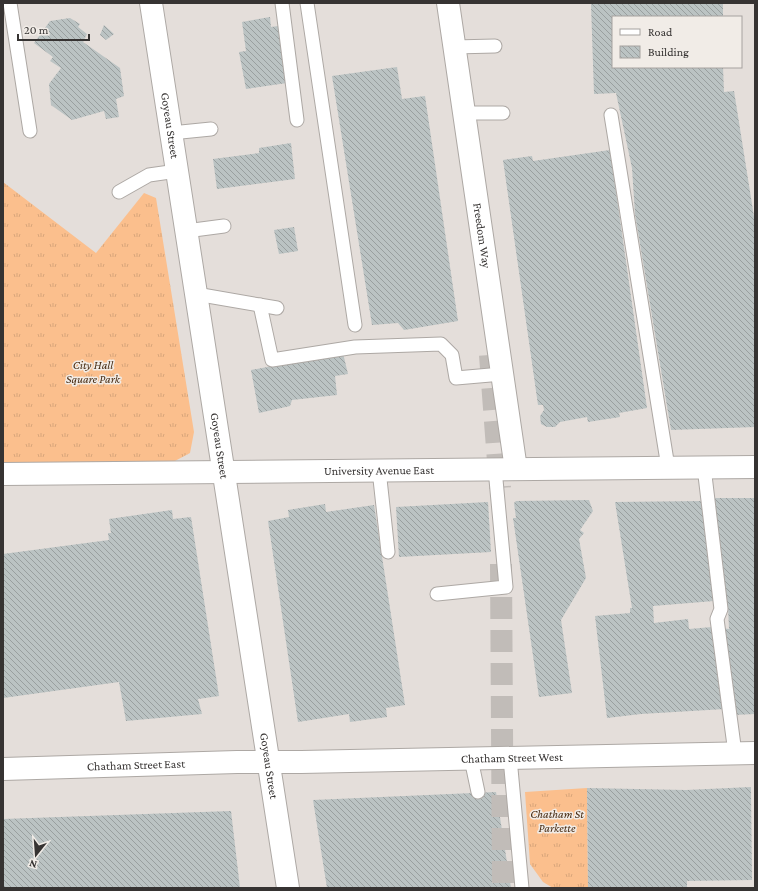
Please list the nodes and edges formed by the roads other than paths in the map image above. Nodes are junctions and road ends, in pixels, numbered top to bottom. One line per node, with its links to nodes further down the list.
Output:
1 (10, 3): 13 (lane)
2 (151, 3): 14 (street, Goyeau Street)
3 (282, 3): 11 (lane)
4 (307, 3): 22 (lane)
5 (448, 3): 7 (street, Freedom Way)
6 (495, 46): 7 (lane)
7 (454, 47): 8 (street, Freedom Way)
8 (464, 113): 9 (lane); 23 (street, Freedom Way)
9 (503, 113)
10 (611, 115): 24 (lane)
11 (297, 120)
12 (211, 129): 14 (lane)
13 (30, 131)
14 (171, 133): 15 (street, Goyeau Street)
15 (177, 172): 16 (lane); 18 (street, Goyeau Street)
16 (119, 192)
17 (224, 226): 18 (lane)
18 (186, 231): 19 (street, Goyeau Street)
19 (196, 294): 20 (lane); 29 (street, Goyeau Street)
20 (260, 304): 21 (lane); 23 (lane)
21 (277, 308)
22 (355, 324)
23 (502, 374): 27 (street, Freedom Way)
24 (668, 467): 25 (street, University Avenue East); 27 (street, University Avenue East)
25 (704, 467): 26 (street, University Avenue East); 33 (lane)
26 (755, 467)
27 (506, 469): 28 (street, University Avenue East); 32 (lane)
28 (379, 470): 29 (street, University Avenue East); 31 (lane)
29 (223, 472): 30 (street, University Avenue East); 36 (street, Goyeau Street)
30 (3, 474)
31 (388, 552)
32 (437, 594)
33 (745, 753): 34 (street, Chatham Street West)
34 (510, 758): 35 (street, Chatham Street West); 40 (lane)
35 (471, 759): 36 (street, Chatham Street West); 38 (lane)
36 (268, 762): 37 (street, Chatham Street East); 39 (street, Goyeau Street)
37 (3, 769)
38 (478, 792)
39 (288, 888)
40 (522, 888)

